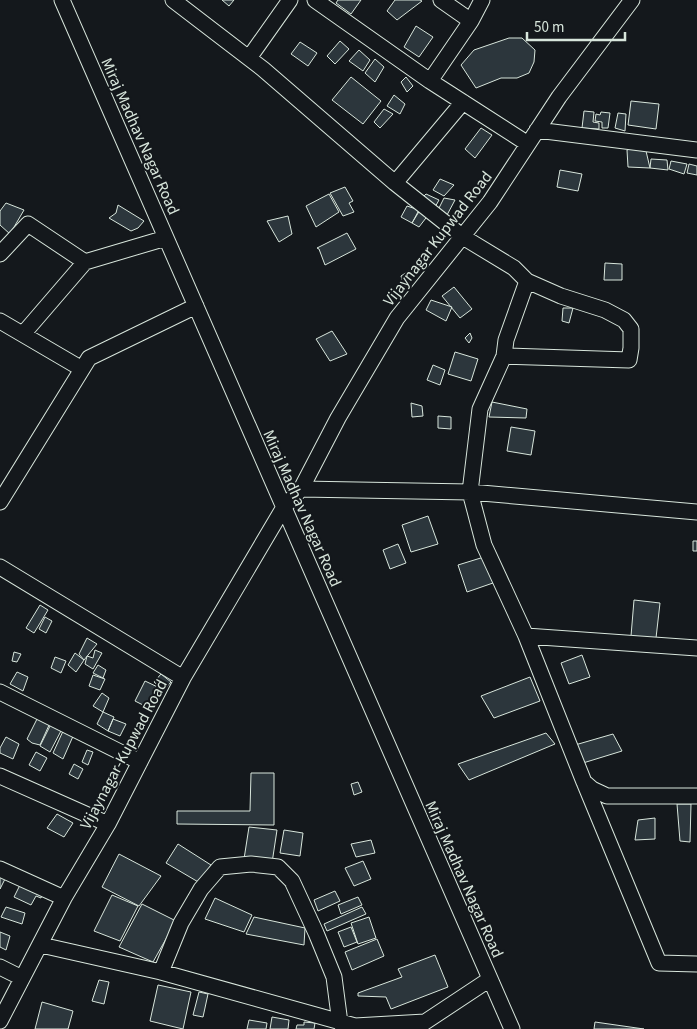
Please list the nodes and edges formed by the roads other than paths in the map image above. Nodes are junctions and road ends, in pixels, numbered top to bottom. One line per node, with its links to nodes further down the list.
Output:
1 (62, 0): 17 (street, Miraj Madhav Nagar Road)
2 (173, 0): 9 (street)
3 (290, 0): 9 (street)
4 (315, 0): 10 (street)
5 (441, 0): 8 (street)
6 (482, 0): 8 (street)
7 (632, 0): 12 (street, Vijaynagar Kupwad Road)
8 (471, 21): 10 (street)
9 (249, 58): 15 (street)
10 (430, 81): 11 (street)
11 (463, 102): 13 (street); 15 (street)
12 (537, 130): 13 (street, Vijaynagar Kupwad Road); 14 (street)
13 (528, 144): 16 (street, Vijaynagar Kupwad Road)
14 (697, 150)
15 (395, 183): 16 (street)
16 (463, 237): 20 (street); 26 (street, Vijaynagar Kupwad Road)
17 (166, 238): 19 (street); 21 (street, Miraj Madhav Nagar Road)
18 (0, 254): 19 (street)
19 (85, 262): 23 (street)
20 (527, 281): 24 (street); 24 (street)
21 (196, 306): 25 (street); 29 (street, Miraj Madhav Nagar Road)
22 (0, 321): 23 (street)
23 (24, 334): 25 (street)
24 (504, 356): 27 (street)
25 (82, 369): 28 (street)
26 (300, 489): 27 (street); 29 (street, Vijaynagar Kupwad Road)
27 (470, 492): 30 (street); 32 (street)
28 (0, 502)
29 (284, 507): 34 (street, Vijaynagar-Kupwad Road); 48 (street, Miraj Madhav Nagar Road)
30 (697, 512)
31 (0, 567): 34 (street)
32 (526, 636): 33 (street); 38 (street)
33 (697, 648)
34 (183, 678): 36 (street, Vijaynagar-Kupwad Road)
35 (0, 692): 36 (street)
36 (140, 762): 40 (street, Vijaynagar-Kupwad Road)
37 (0, 776): 40 (street)
38 (584, 782): 39 (street); 44 (street)
39 (697, 796)
40 (108, 824): 42 (street, Vijaynagar-Kupwad Road)
41 (0, 869): 42 (street)
42 (64, 898): 43 (street, Vijaynagar-Kupwad Road)
43 (41, 945): 46 (street); 47 (street, Vijaynagar-Kupwad Road)
44 (697, 964)
45 (0, 968): 47 (street)
46 (161, 972): 50 (street); 50 (street)
47 (22, 978): 49 (street, Vijaynagar-Kupwad Road)
48 (490, 979): 50 (street); 51 (street, Miraj Madhav Nagar Road)
49 (0, 1021)
50 (340, 1023)
51 (512, 1029)

